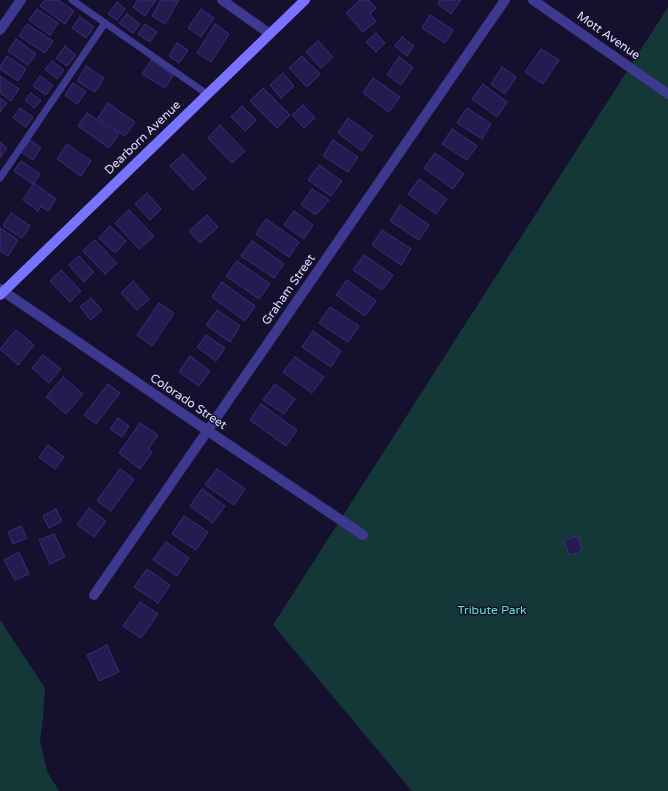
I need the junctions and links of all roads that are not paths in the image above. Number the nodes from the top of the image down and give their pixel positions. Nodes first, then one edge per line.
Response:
1 (21, 0) edge
2 (72, 0) edge
3 (222, 0) edge
4 (305, 0) edge
5 (506, 0) edge
6 (533, 0) edge
7 (105, 23) junction
8 (0, 30) edge
9 (270, 34) junction
10 (207, 94) junction
11 (668, 94) edge
12 (0, 178) edge
13 (1, 292) edge
14 (208, 431) junction
15 (363, 535) dead end
16 (94, 595) dead end

1 - 8 street
2 - 7 lane
3 - 9 street
4 - 9 street, Dearborn Avenue
5 - 14 street, Graham Street
6 - 11 street, Mott Avenue
7 - 10 lane
7 - 12 lane
9 - 10 street, Dearborn Avenue
10 - 13 street, Dearborn Avenue
13 - 14 street, Colorado Street
14 - 15 street, Colorado Street
14 - 16 street, Graham Street

